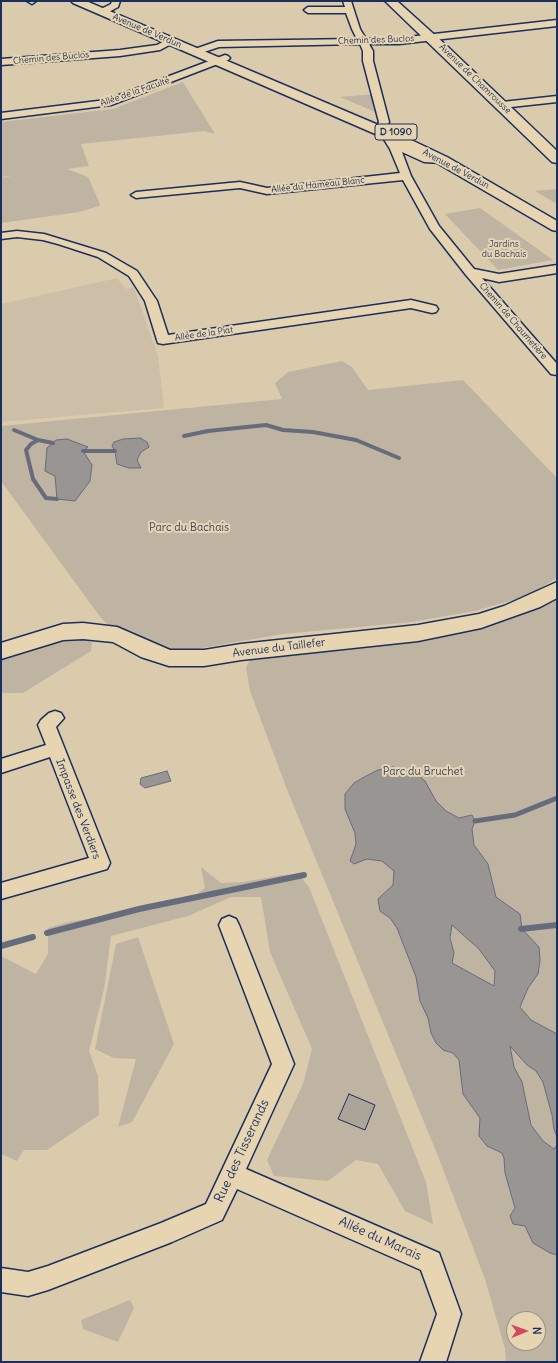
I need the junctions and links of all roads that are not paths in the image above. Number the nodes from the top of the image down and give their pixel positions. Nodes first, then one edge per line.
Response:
1 (77, 1) edge
2 (347, 1) edge
3 (391, 1) edge
4 (104, 4) edge
5 (308, 10) dead end
6 (350, 10) junction
7 (557, 23) edge
8 (430, 37) junction
9 (170, 41) junction
10 (362, 42) junction
11 (199, 50) junction
12 (222, 60) junction
13 (1, 62) edge
14 (557, 99) edge
15 (502, 105) junction
16 (1, 116) edge
17 (386, 134) junction
18 (555, 154) edge
19 (406, 176) junction
20 (136, 195) dead end
21 (557, 215) edge
22 (557, 227) edge
23 (1, 236) edge
24 (557, 269) edge
25 (470, 272) junction
26 (432, 309) dead end
27 (556, 370) dead end
28 (557, 589) edge
29 (1, 651) edge
30 (55, 718) dead end
31 (55, 749) junction
32 (1, 766) edge
33 (1, 891) edge
34 (229, 925) dead end
35 (232, 1175) junction
36 (1, 1280) edge
37 (433, 1362) edge

1 - 4 main road, Avenue de Verdun / D 1090
2 - 6 street, Chemin de Chaumetière
3 - 8 main road, Avenue de Chamrousse
4 - 9 main road, Avenue de Verdun / D 1090
4 - 11 main road, Avenue de Verdun / D 1090
5 - 6 street
6 - 10 street, Chemin de Chaumetière
7 - 8 street, Chemin des Buclos
8 - 10 street, Chemin des Buclos
8 - 15 main road, Avenue de Chamrousse
9 - 11 main road, Avenue de Verdun / D 1090
9 - 13 street, Chemin des Buclos
10 - 11 street, Chemin des Buclos
10 - 17 street, Chemin de Chaumetière
11 - 12 main road, Avenue de Verdun / D 1090
12 - 16 street, Allée de la Faculté
12 - 17 main road, Avenue de Verdun / D 1090
14 - 15 street
15 - 18 main road, Avenue de Chamrousse
17 - 19 street, Chemin de Chaumetière
17 - 21 main road, Avenue de Verdun / D 1090
17 - 22 main road, Avenue de Verdun / D 1090
19 - 20 street, Allée du Hameau Blanc
19 - 25 street, Chemin de Chaumetière
23 - 26 street, Allée de la Piat
24 - 25 street, Chemin de Chaumetière
25 - 27 street, Chemin de Chaumetière
28 - 29 main road, Avenue du Taillefer
30 - 31 street, Impasse des Verdiers
31 - 32 street, Impasse des Verdiers
31 - 33 street, Impasse des Verdiers
34 - 35 street, Rue des Tisserands
35 - 36 street, Rue des Tisserands
35 - 37 street, Allée du Marais

